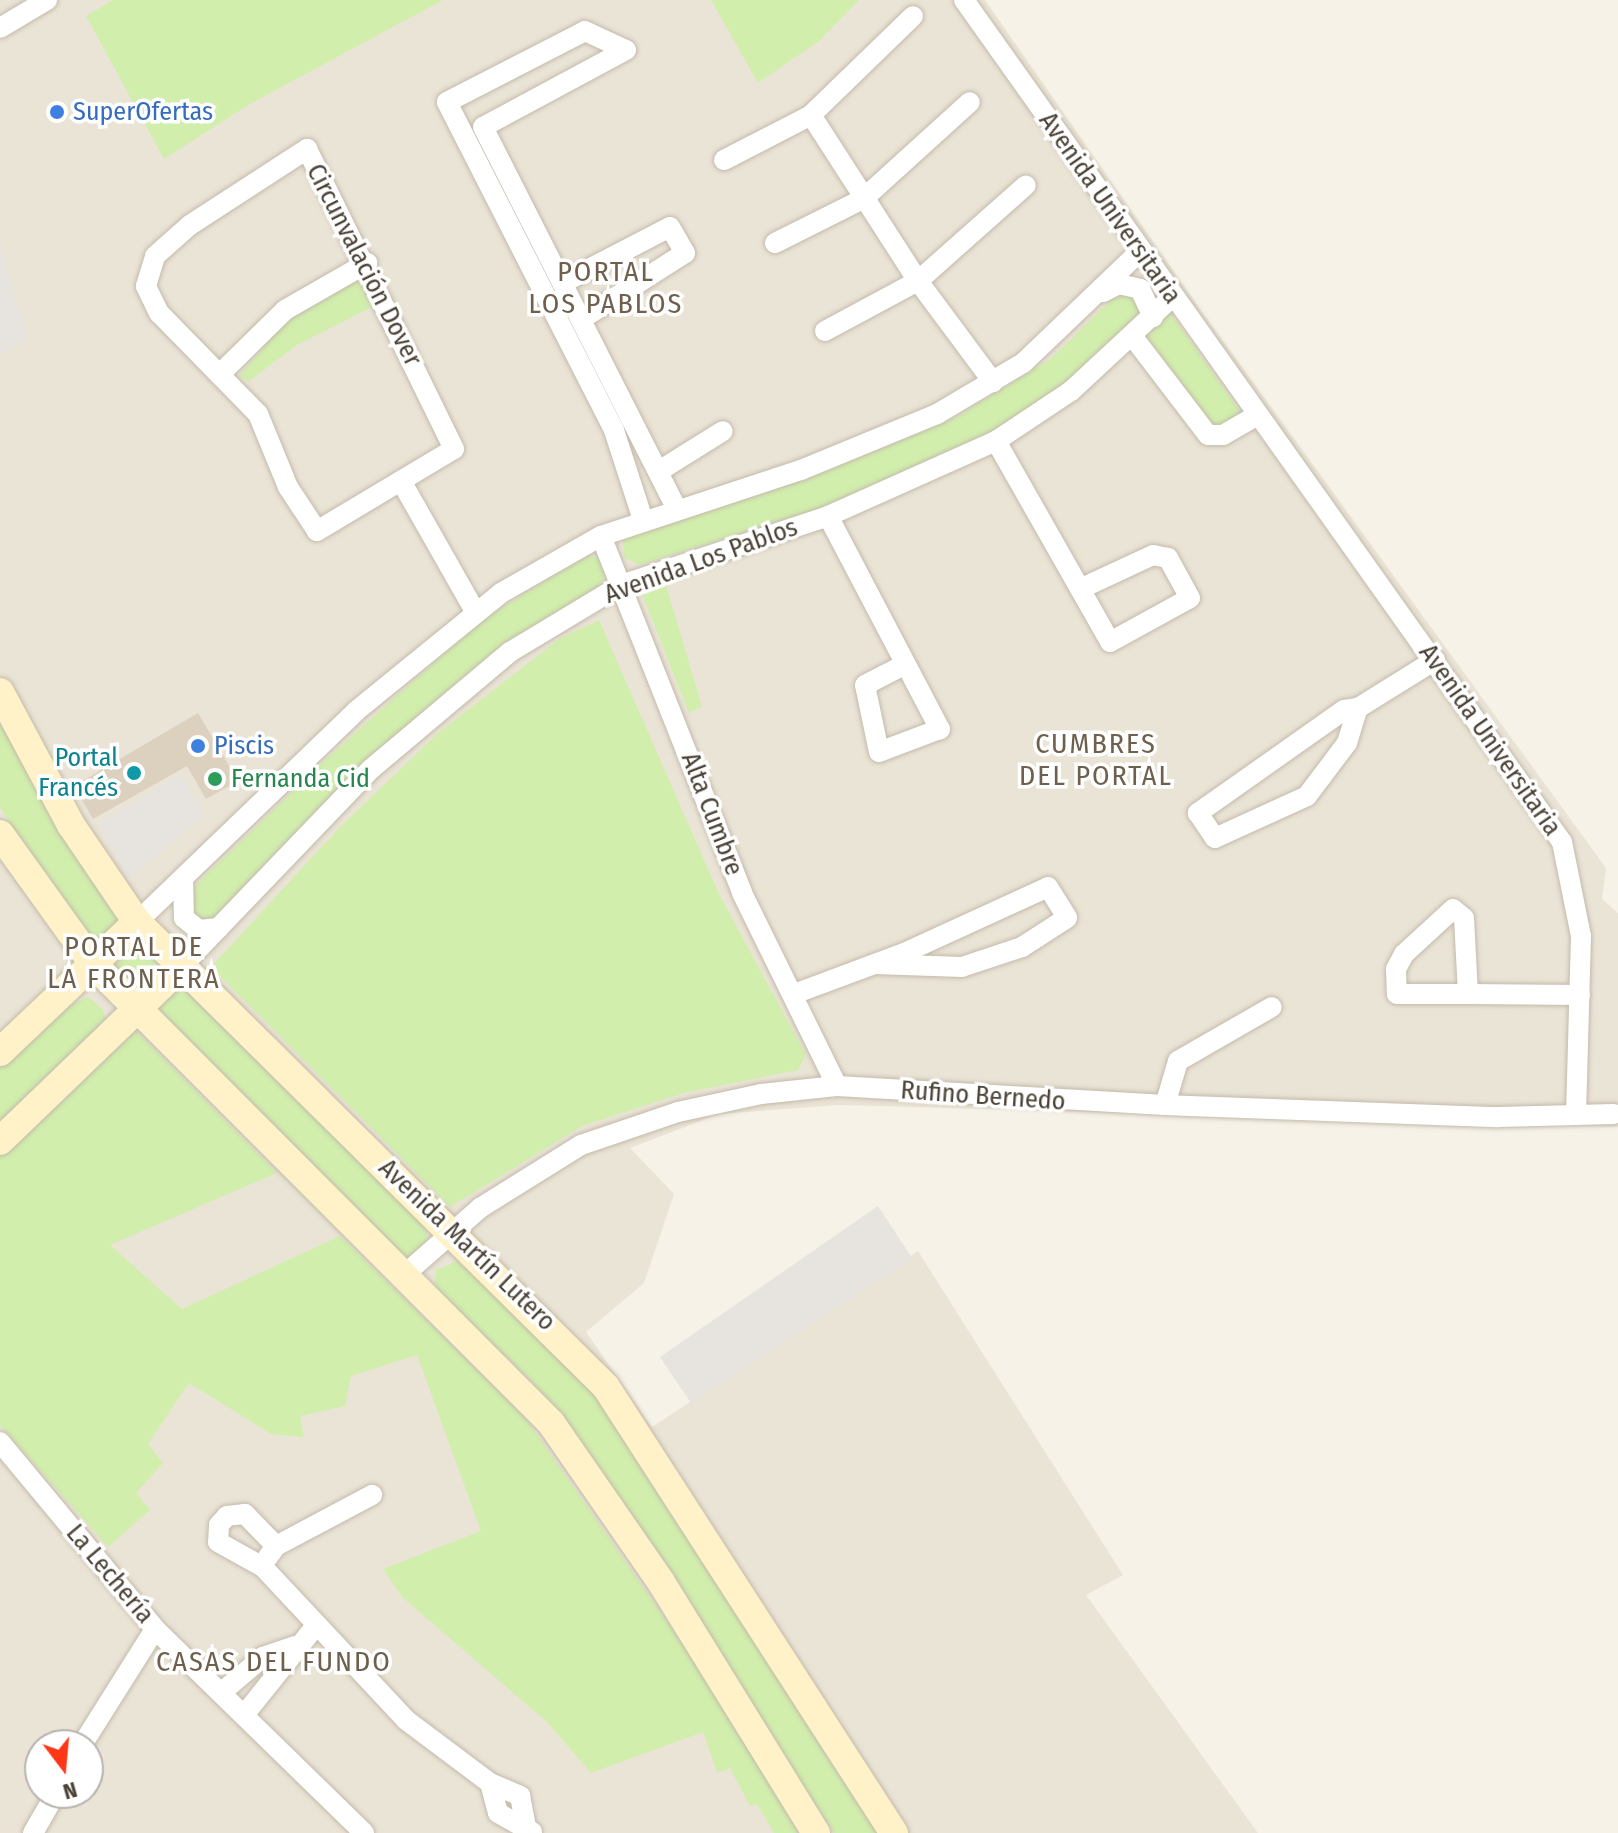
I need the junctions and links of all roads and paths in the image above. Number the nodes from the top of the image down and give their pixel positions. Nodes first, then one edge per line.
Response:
1 (47, 0) edge
2 (964, 0) edge
3 (913, 16) dead end
4 (0, 28) edge
5 (970, 102) dead end
6 (811, 115) junction
7 (483, 127) junction
8 (464, 136) junction
9 (724, 160) dead end
10 (1026, 185) dead end
11 (863, 199) junction
12 (775, 243) dead end
13 (1140, 251) junction
14 (367, 263) junction
15 (918, 281) junction
16 (564, 282) junction
17 (1101, 293) junction
18 (1172, 297) junction
19 (1153, 317) junction
20 (583, 318) junction
21 (825, 331) dead end
22 (1133, 337) junction
23 (221, 373) junction
24 (993, 382) junction
25 (1257, 415) junction
26 (723, 431) dead end
27 (996, 441) junction
28 (659, 471) junction
29 (401, 481) junction
30 (677, 509) junction
31 (828, 516) junction
32 (643, 520) junction
33 (601, 536) junction
34 (621, 585) junction
35 (1082, 588) junction
36 (475, 611) junction
37 (1435, 660) junction
38 (904, 665) dead end
39 (0, 692) edge
40 (1358, 708) junction
41 (0, 834) edge
42 (183, 878) junction
43 (137, 922) junction
44 (219, 928) junction
45 (875, 964) junction
46 (94, 965) junction
47 (181, 967) junction
48 (794, 994) junction
49 (1468, 994) junction
50 (1580, 995) junction
51 (1272, 1007) dead end
52 (137, 1010) junction
53 (0, 1052) edge
54 (837, 1086) junction
55 (1165, 1105) junction
56 (1614, 1114) dead end
57 (1576, 1115) junction
58 (0, 1141) edge
59 (452, 1231) junction
60 (403, 1276) junction
61 (0, 1442) edge
62 (372, 1495) dead end
63 (276, 1546) junction
64 (263, 1567) junction
65 (314, 1628) junction
66 (155, 1629) junction
67 (295, 1646) junction
68 (222, 1692) junction
69 (244, 1715) junction
70 (92, 1729) edge
71 (47, 1809) edge
72 (530, 1829) edge
73 (33, 1833) edge
74 (363, 1833) edge
75 (816, 1833) edge
76 (894, 1833) edge

1 - 4 street
2 - 13 street, Avenida Universitaria
3 - 6 street
5 - 11 street
6 - 9 street
6 - 11 street
7 - 8 street
7 - 8 street
7 - 16 street
8 - 32 street
10 - 15 street
11 - 12 street
11 - 15 street
13 - 17 street, Avenida Los Pablos
13 - 18 street, Avenida Universitaria
14 - 23 street
14 - 23 street, Circunvalación Dover
14 - 29 street, Circunvalación Dover
15 - 21 street
15 - 24 street
16 - 20 street
16 - 20 street
17 - 19 street
17 - 24 street, Avenida Los Pablos
18 - 19 street, Avenida Los Pablos
18 - 25 street, Avenida Universitaria
19 - 22 street, Avenida Los Pablos
20 - 28 street
22 - 25 street
22 - 27 street, Avenida Los Pablos
23 - 29 street, Circunvalación Dover
24 - 30 street, Avenida Los Pablos
25 - 37 street, Avenida Universitaria
26 - 28 street
27 - 31 street, Avenida Los Pablos
27 - 35 street
28 - 30 street
29 - 36 street
30 - 32 street, Avenida Los Pablos
31 - 34 street, Avenida Los Pablos
31 - 38 street
32 - 33 street, Avenida Los Pablos
33 - 34 street, Alta Cumbre
33 - 36 street, Avenida Los Pablos
34 - 44 street, Avenida Los Pablos
34 - 48 street, Alta Cumbre
35 - 35 street
36 - 42 street, Avenida Los Pablos
37 - 40 street
37 - 50 street, Avenida Universitaria
39 - 43 street, Avenida Martín Lutero
40 - 40 street
41 - 46 street
42 - 43 street, Avenida Los Pablos
42 - 44 street
43 - 46 street, Avenida Los Pablos
43 - 47 street, Avenida Martín Lutero
44 - 47 street, Avenida Los Pablos
45 - 45 street
45 - 48 street
46 - 52 street
46 - 53 street, Avenida Los Pablos
47 - 52 street, Avenida Los Pablos
47 - 59 street, Avenida Martín Lutero
48 - 54 street, Alta Cumbre
49 - 49 street
49 - 50 street
50 - 57 street, Avenida Universitaria
51 - 55 street
52 - 58 street, Avenida Los Pablos
52 - 60 street
54 - 55 street, Rufino Bernedo
54 - 59 street, Rufino Bernedo
55 - 57 street, Rufino Bernedo
56 - 57 street, Rufino Bernedo
59 - 60 street, Rufino Bernedo
59 - 76 street, Avenida Martín Lutero
60 - 75 street
61 - 66 street, La Lechería
62 - 63 street
63 - 64 street
63 - 64 street
64 - 65 street
65 - 67 street
65 - 72 street
66 - 68 street, La Lechería
66 - 70 street
67 - 68 street
67 - 69 street
68 - 69 street, La Lechería
69 - 74 street, La Lechería
71 - 73 street

